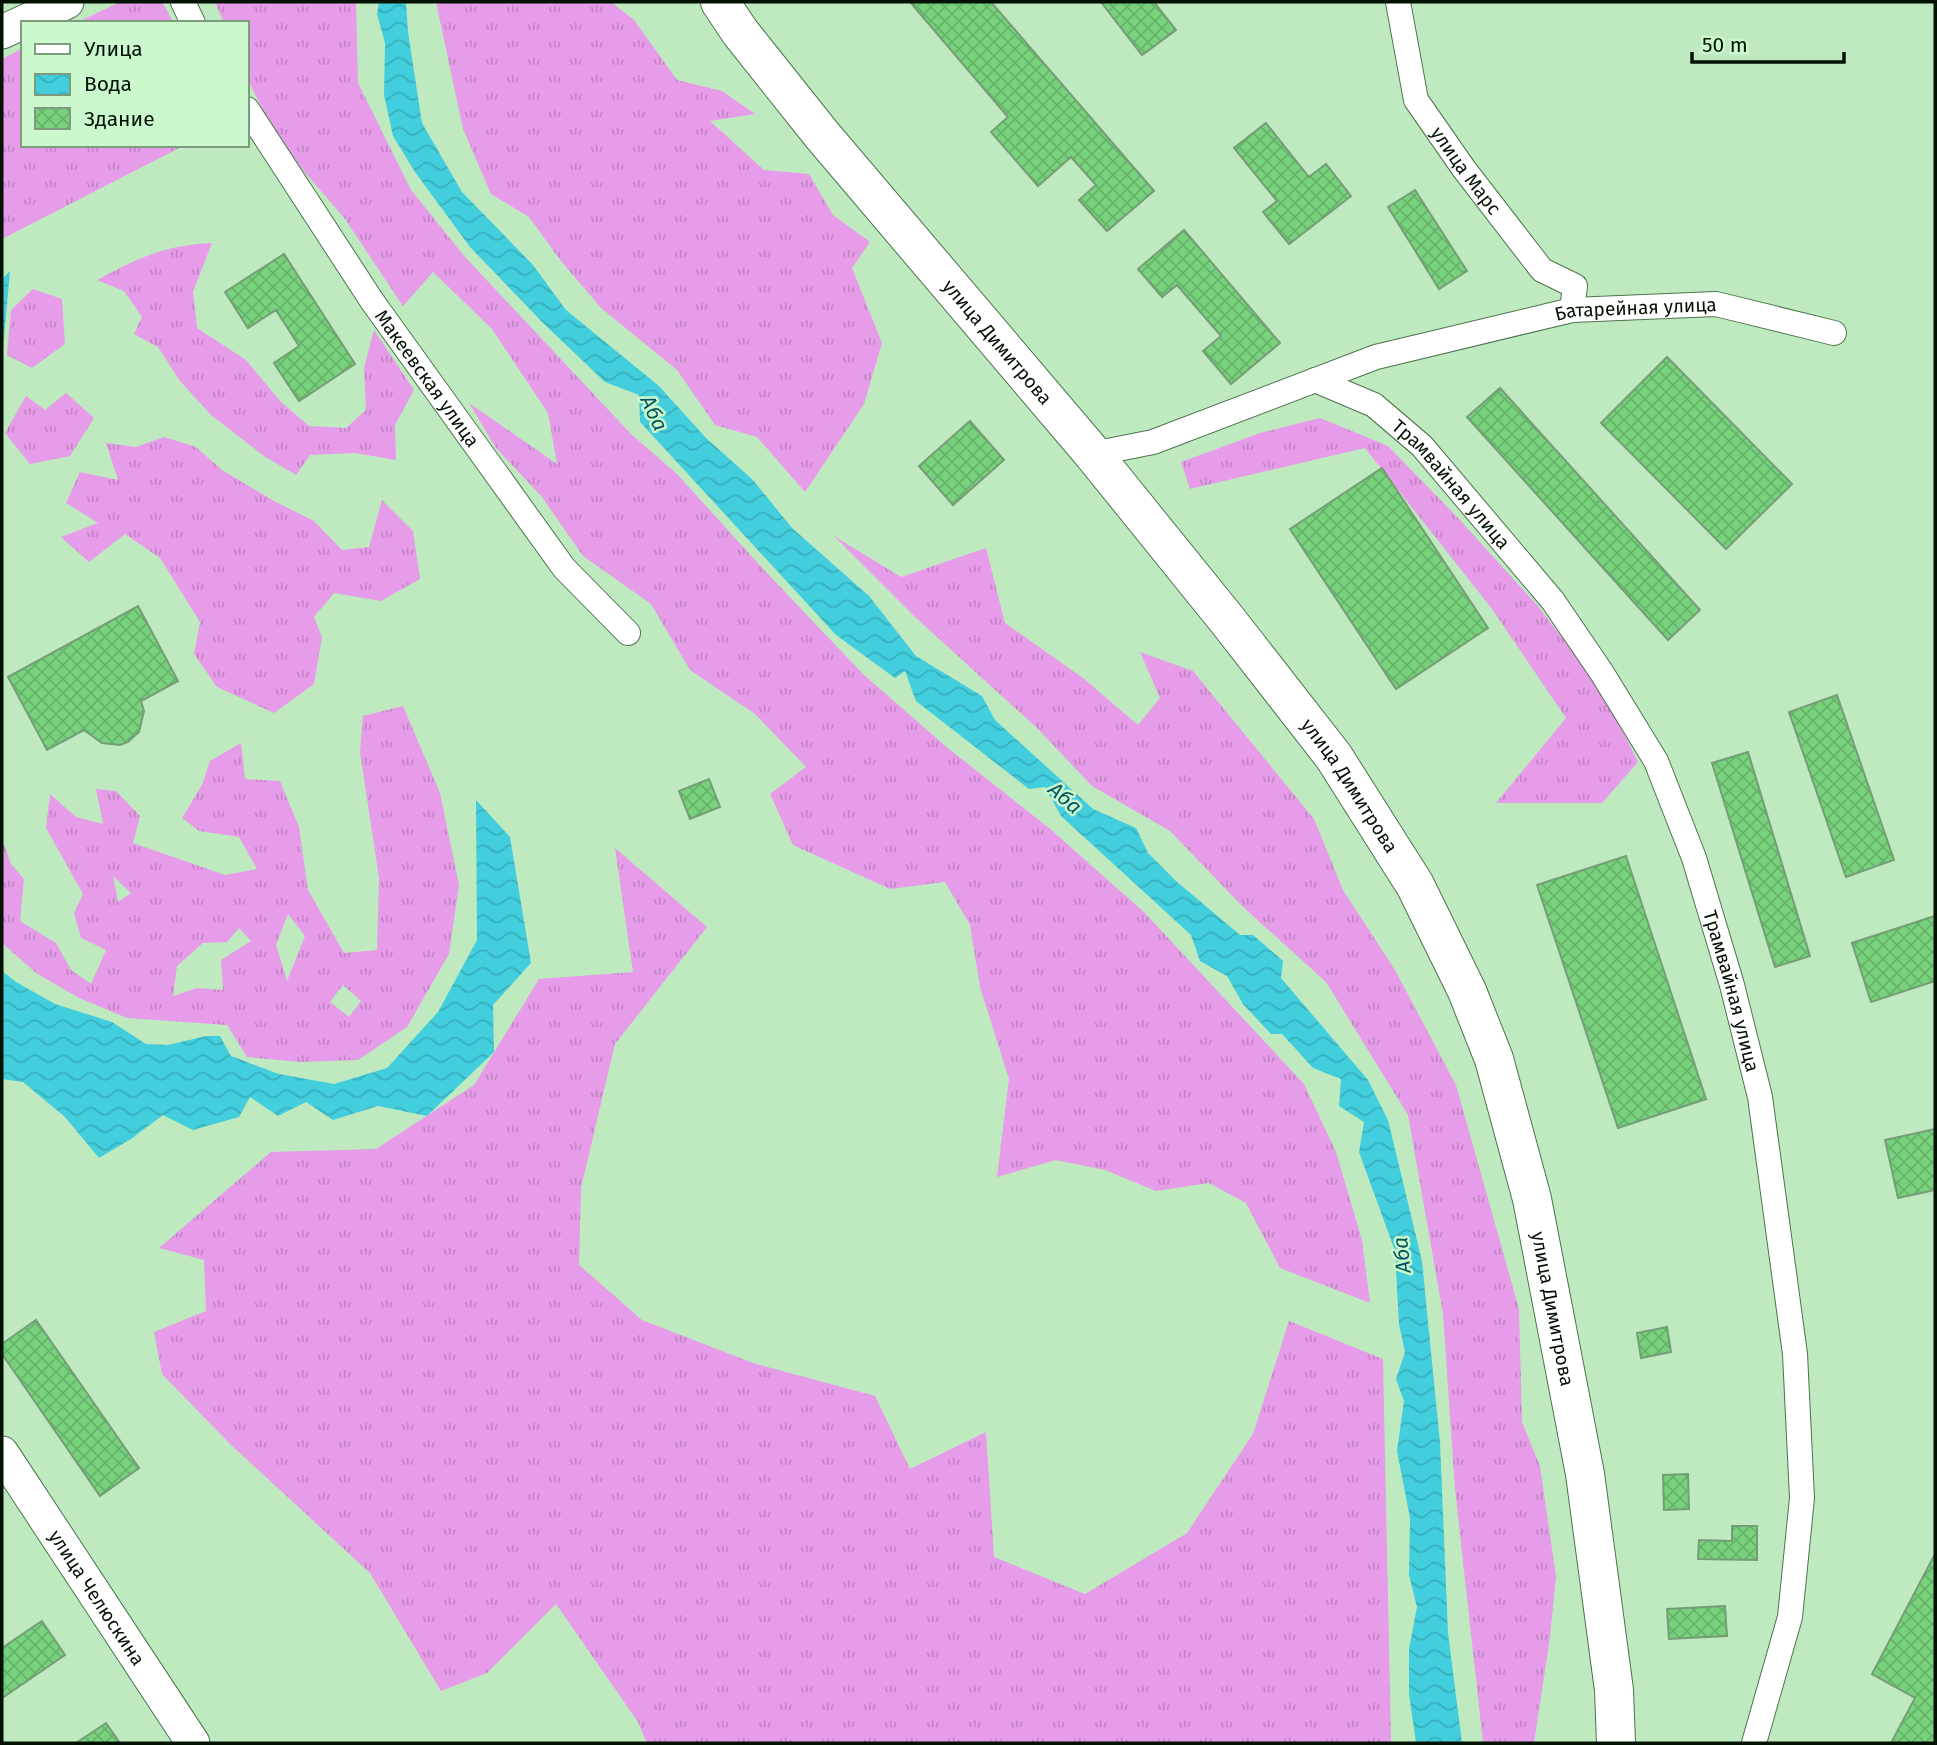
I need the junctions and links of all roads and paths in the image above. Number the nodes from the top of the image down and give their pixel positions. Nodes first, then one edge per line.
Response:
1 (67, 2) edge
2 (183, 2) edge
3 (720, 2) edge
4 (1398, 2) edge
5 (26, 21) edge
6 (192, 21) edge
7 (21, 23) edge
8 (2, 32) edge
9 (248, 111) edge
10 (1572, 310) junction
11 (1834, 333) dead end
12 (1315, 380) junction
13 (1093, 454) junction
14 (628, 633) dead end
15 (2, 1453) edge
16 (193, 1743) edge
17 (1616, 1743) edge
18 (1754, 1743) edge

1 - 5 street
2 - 6 street
3 - 13 main road, улица Димитрова
4 - 10 street, улица Марс
7 - 8 street
9 - 14 street, Макеевская улица
10 - 11 street, Батарейная улица
10 - 12 street, Батарейная улица
12 - 13 street, Батарейная улица
12 - 18 street, Трамвайная улица
13 - 17 main road, улица Димитрова
15 - 16 street, улица Челюскина

